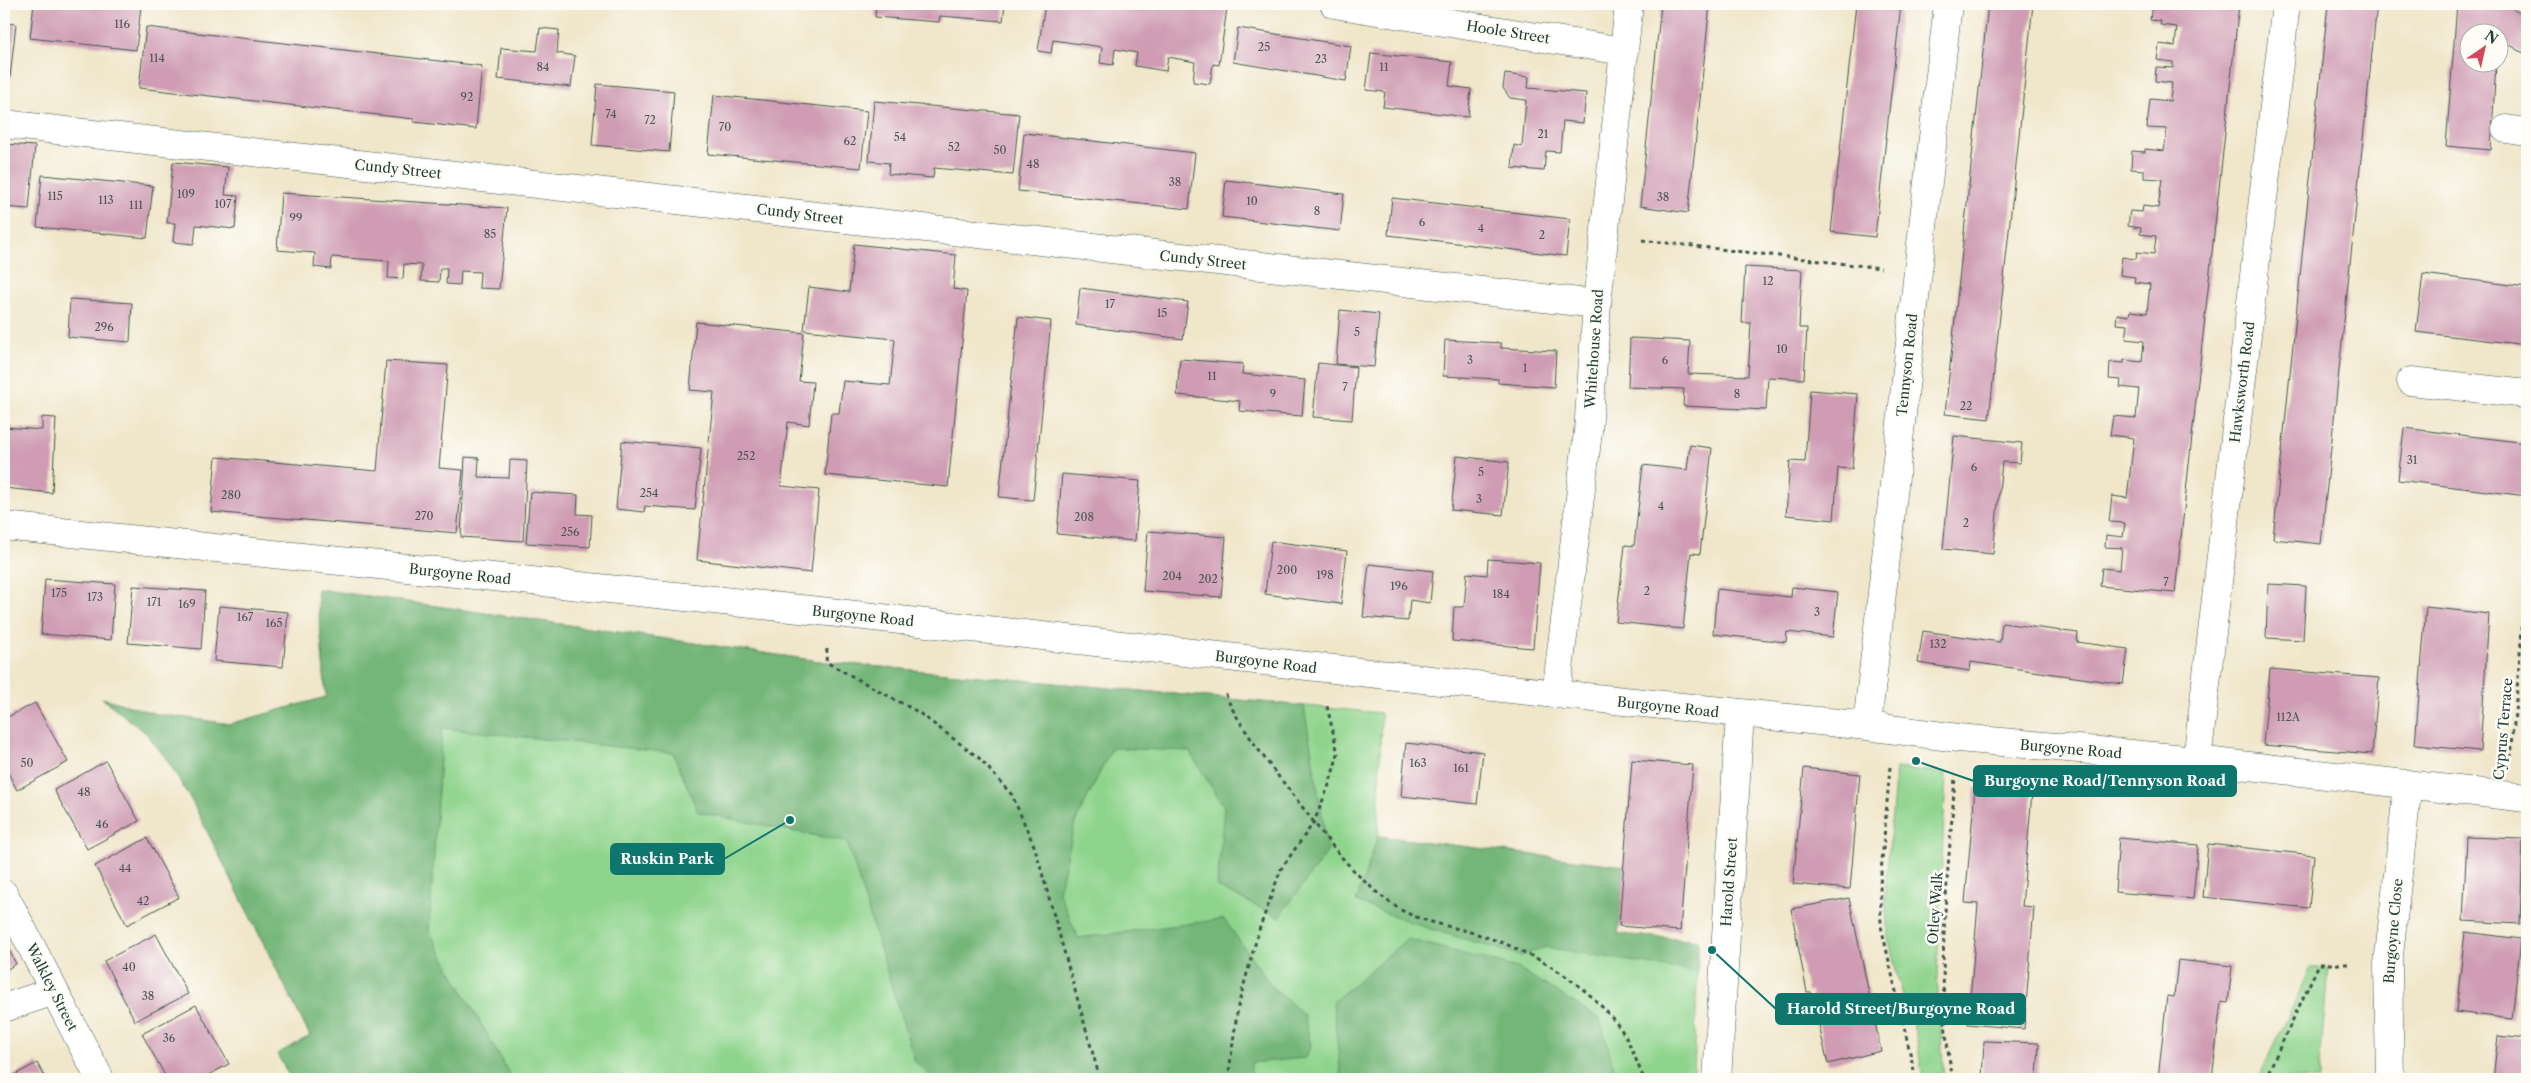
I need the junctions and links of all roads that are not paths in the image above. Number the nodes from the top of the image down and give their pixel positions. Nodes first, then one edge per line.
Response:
1 (1334, 4) edge
2 (1629, 4) edge
3 (1948, 4) edge
4 (2286, 4) edge
5 (1623, 51) junction
6 (4, 124) edge
7 (1597, 304) junction
8 (2411, 381) dead end
9 (2527, 394) edge
10 (4, 526) edge
11 (1556, 694) junction
12 (1740, 714) junction
13 (1867, 726) junction
14 (2197, 760) junction
15 (2408, 784) junction
16 (2518, 797) edge
17 (4, 894) edge
18 (54, 991) junction
19 (4, 1008) edge
20 (100, 1079) edge
21 (1717, 1079) edge
22 (2390, 1079) edge

1 - 5 street, Hoole Street
2 - 5 street, Whitehouse Road
3 - 13 street, Tennyson Road
4 - 14 street, Hawksworth Road
5 - 7 street, Whitehouse Road
6 - 7 street, Cundy Street
7 - 11 street, Whitehouse Road
8 - 9 street
10 - 11 street, Burgoyne Road
11 - 12 street, Burgoyne Road
12 - 13 street, Burgoyne Road
12 - 21 street, Harold Street
13 - 14 street, Burgoyne Road
14 - 15 street, Burgoyne Road
15 - 16 street, Burgoyne Road
15 - 22 street, Burgoyne Close
17 - 18 street, Walkley Street
18 - 19 street
18 - 20 street, Walkley Street

